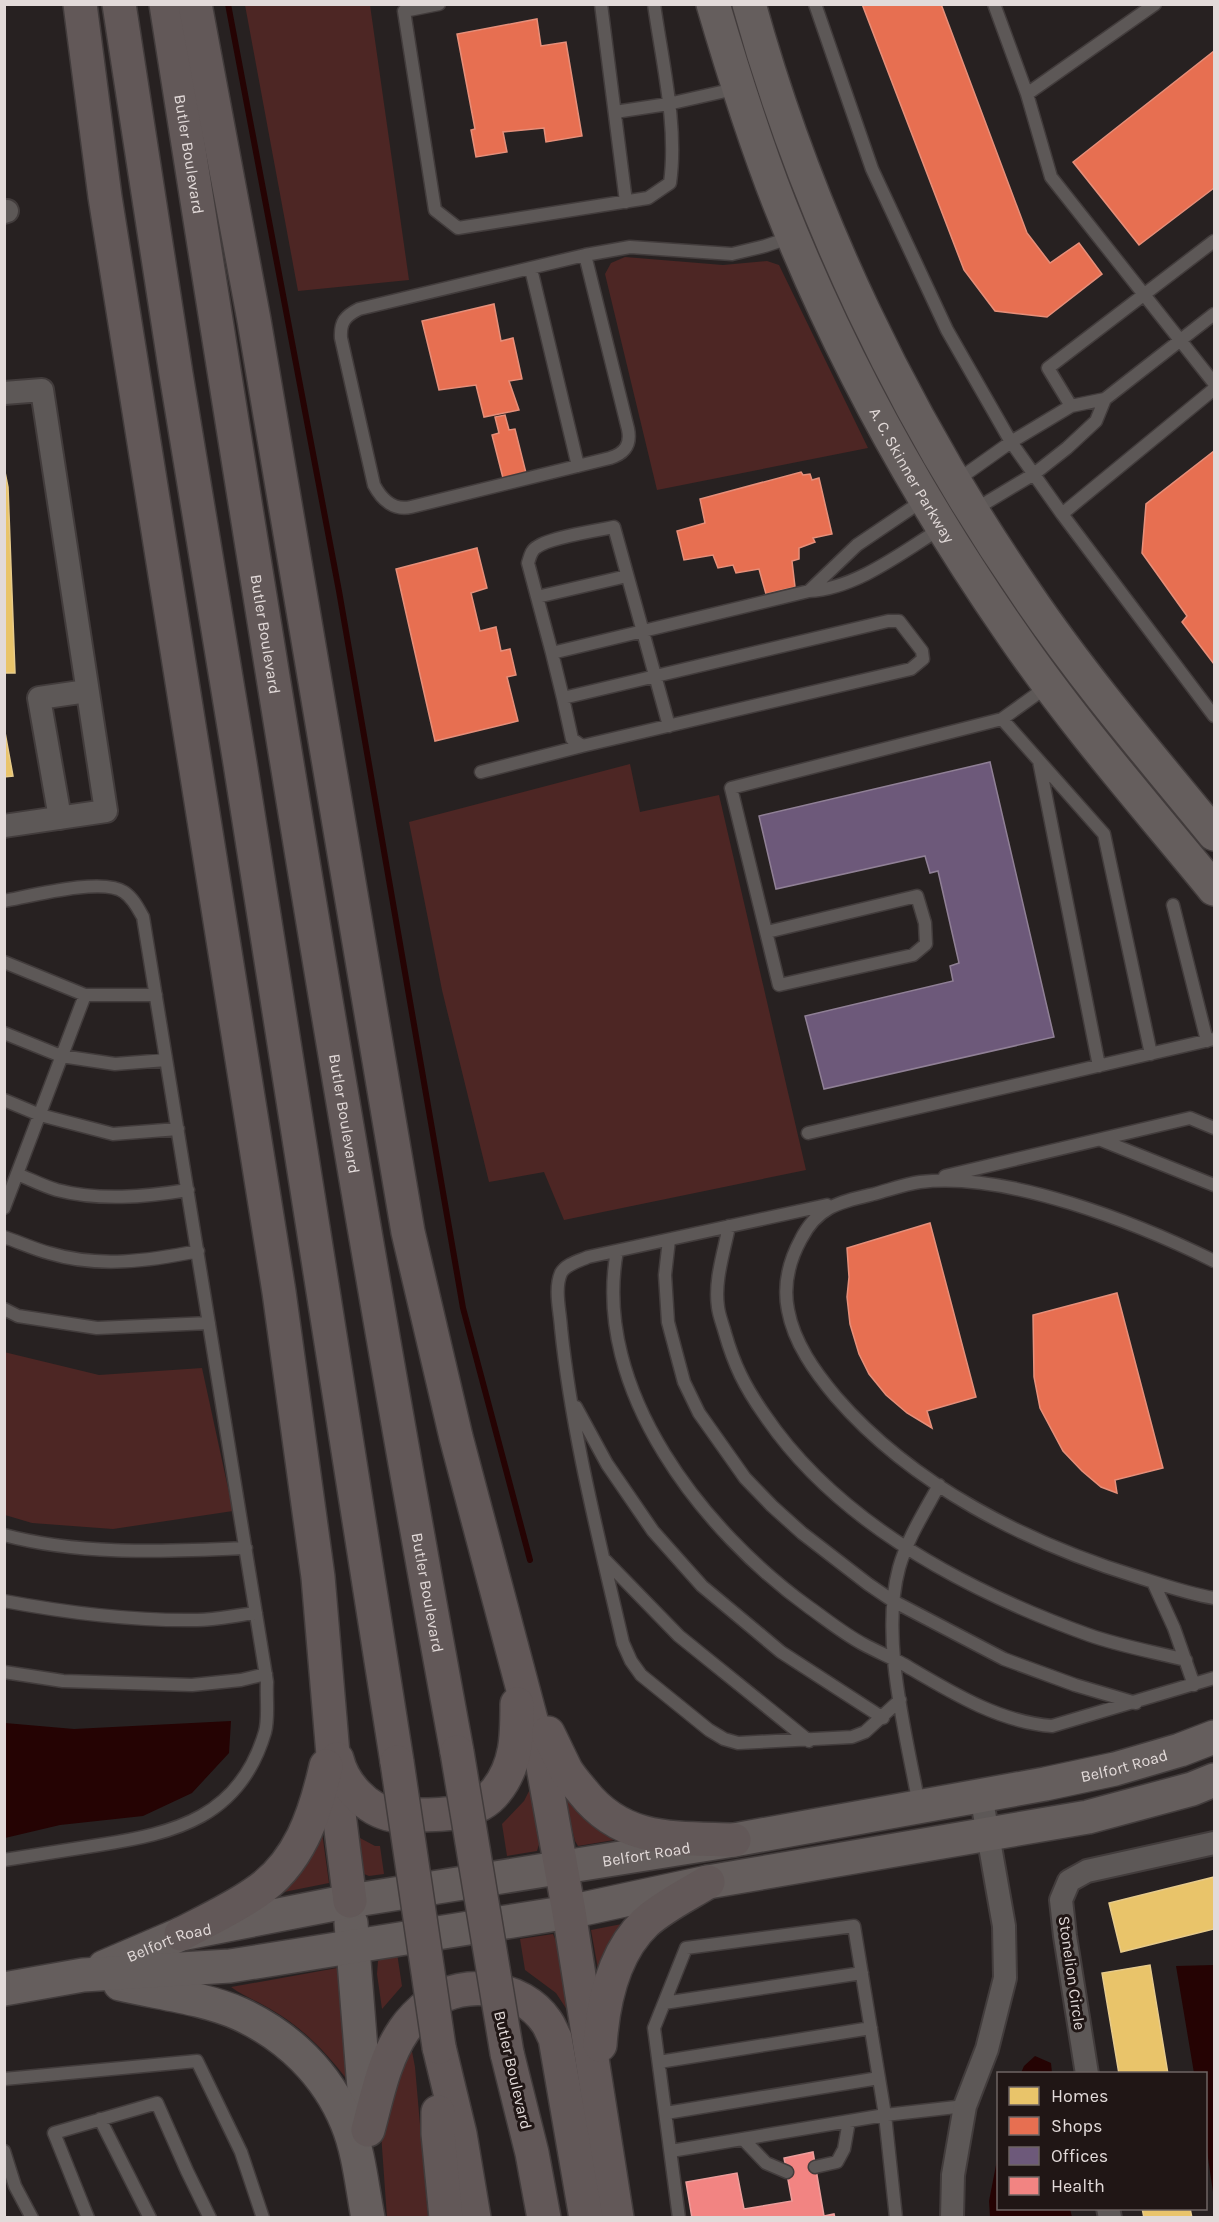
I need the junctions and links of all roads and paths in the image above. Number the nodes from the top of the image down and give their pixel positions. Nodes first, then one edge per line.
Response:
1 (80, 4) edge
2 (119, 4) edge
3 (166, 4) edge
4 (195, 4) edge
5 (439, 4) edge
6 (601, 4) edge
7 (654, 4) edge
8 (712, 4) edge
9 (748, 4) edge
10 (815, 4) edge
11 (994, 4) edge
12 (1155, 4) edge
13 (755, 83) junction
14 (1027, 94) junction
15 (668, 104) junction
16 (615, 112) junction
17 (626, 202) junction
18 (793, 236) junction
19 (1215, 241) edge
20 (585, 255) junction
21 (531, 269) junction
22 (1144, 295) junction
23 (1215, 314) edge
24 (1181, 340) junction
25 (1215, 383) edge
26 (1215, 389) edge
27 (4, 393) edge
28 (1105, 399) junction
29 (1071, 406) junction
30 (1011, 442) junction
31 (579, 466) junction
32 (1034, 474) junction
33 (940, 491) junction
34 (1062, 514) junction
35 (957, 519) junction
36 (627, 576) junction
37 (809, 591) junction
38 (537, 597) junction
39 (642, 632) junction
40 (552, 653) junction
41 (655, 676) junction
42 (1049, 685) junction
43 (87, 691) junction
44 (563, 698) junction
45 (1215, 716) edge
46 (1002, 720) junction
47 (669, 726) junction
48 (582, 746) junction
49 (1038, 760) junction
50 (481, 772) dead end
51 (60, 818) junction
52 (4, 826) edge
53 (1215, 834) edge
54 (1215, 889) edge
55 (4, 901) edge
56 (1173, 905) dead end
57 (766, 932) junction
58 (4, 962) edge
59 (85, 995) junction
60 (156, 995) junction
61 (4, 1033) edge
62 (1211, 1040) edge
63 (1151, 1054) junction
64 (62, 1056) junction
65 (166, 1060) junction
66 (1100, 1066) junction
67 (4, 1100) edge
68 (40, 1114) junction
69 (1215, 1128) edge
70 (178, 1129) junction
71 (808, 1133) dead end
72 (1101, 1139) junction
73 (17, 1174) junction
74 (920, 1182) junction
75 (1215, 1185) edge
76 (188, 1190) junction
77 (842, 1201) junction
78 (4, 1208) edge
79 (729, 1226) junction
80 (4, 1237) edge
81 (669, 1240) junction
82 (198, 1251) junction
83 (616, 1251) junction
84 (1215, 1261) edge
85 (4, 1309) edge
86 (209, 1323) junction
87 (571, 1398) junction
88 (939, 1485) junction
89 (4, 1535) edge
90 (907, 1547) junction
91 (246, 1548) junction
92 (604, 1559) junction
93 (1153, 1582) junction
94 (1215, 1598) edge
95 (4, 1601) edge
96 (893, 1601) junction
97 (256, 1613) junction
98 (895, 1660) junction
99 (1186, 1660) junction
100 (517, 1670) junction
101 (4, 1672) edge
102 (266, 1674) junction
103 (1215, 1678) edge
104 (1194, 1685) junction
105 (900, 1700) junction
106 (1136, 1703) junction
107 (883, 1718) junction
108 (331, 1732) junction
109 (1215, 1737) edge
110 (809, 1741) junction
111 (1215, 1780) edge
112 (981, 1795) junction
113 (920, 1805) junction
114 (989, 1834) junction
115 (734, 1840) junction
116 (1215, 1843) edge
117 (4, 1860) edge
118 (562, 1869) junction
119 (708, 1882) junction
120 (350, 1901) junction
121 (569, 1912) junction
122 (181, 1934) junction
123 (353, 1945) junction
124 (862, 1973) junction
125 (83, 1975) junction
126 (4, 1989) edge
127 (664, 2003) junction
128 (871, 2028) junction
129 (439, 2047) junction
130 (507, 2053) junction
131 (659, 2062) junction
132 (1087, 2072) edge
133 (879, 2078) junction
134 (4, 2079) edge
135 (597, 2092) junction
136 (965, 2106) junction
137 (666, 2113) junction
138 (885, 2115) junction
139 (100, 2119) junction
140 (849, 2121) junction
141 (368, 2130) junction
142 (743, 2139) junction
143 (4, 2151) edge
144 (670, 2151) junction
145 (815, 2167) dead end
146 (787, 2172) dead end
147 (32, 2217) edge
148 (88, 2217) edge
149 (150, 2217) edge
150 (210, 2217) edge
151 (263, 2217) edge
152 (369, 2217) edge
153 (446, 2217) edge
154 (474, 2217) edge
155 (521, 2217) edge
156 (544, 2217) edge
157 (586, 2217) edge
158 (617, 2217) edge
159 (679, 2217) edge
160 (896, 2217) edge
161 (952, 2217) edge

1 - 108 highway
2 - 129 highway, bridge
3 - 130 highway, Butler Boulevard, bridge
4 - 100 highway
5 - 17 lane
6 - 16 lane
7 - 15 lane
8 - 13 main road, A. C. Skinner Parkway
9 - 13 main road, A. C. Skinner Parkway
10 - 30 lane
11 - 14 lane
12 - 14 lane
13 - 15 lane
13 - 18 main road, A. C. Skinner Parkway
13 - 33 main road, A. C. Skinner Parkway
14 - 22 lane
15 - 16 lane
15 - 17 lane
16 - 17 lane
18 - 20 lane
18 - 33 main road, A. C. Skinner Parkway
19 - 22 lane
20 - 21 lane
20 - 31 lane
21 - 31 lane
21 - 31 lane
22 - 24 lane
22 - 29 lane
23 - 24 lane
24 - 25 lane
24 - 28 lane
26 - 34 lane
27 - 43 street
28 - 29 lane
28 - 32 lane
29 - 30 lane
30 - 32 lane
30 - 33 lane
32 - 34 lane
32 - 35 lane
33 - 35 main road, A. C. Skinner Parkway
33 - 37 lane
34 - 45 lane
35 - 37 lane
35 - 42 main road, A. C. Skinner Parkway
35 - 53 main road, A. C. Skinner Parkway
36 - 38 lane
36 - 38 lane
36 - 39 lane
37 - 39 lane
38 - 40 lane
39 - 40 lane
39 - 41 lane
40 - 44 lane
41 - 44 lane
41 - 47 lane
41 - 47 lane
42 - 46 lane
42 - 54 main road, A. C. Skinner Parkway
43 - 51 street
43 - 51 street
44 - 48 lane
46 - 49 lane
46 - 57 lane
47 - 48 lane
48 - 50 lane
49 - 63 lane
49 - 66 lane
51 - 52 street
55 - 60 lane
56 - 62 lane
57 - 57 lane
58 - 59 lane
59 - 60 lane
59 - 64 lane
60 - 65 lane
61 - 64 lane
62 - 63 lane
63 - 66 lane
64 - 65 lane
64 - 68 lane
65 - 70 lane
66 - 71 lane
67 - 68 lane
68 - 70 lane
68 - 73 lane
69 - 72 lane
70 - 76 lane
72 - 74 lane
72 - 75 lane
73 - 76 lane
73 - 78 lane
74 - 77 lane
74 - 84 lane
76 - 82 lane
77 - 79 lane
77 - 88 lane
79 - 81 lane
79 - 90 lane
80 - 82 lane
81 - 83 lane
81 - 96 lane
82 - 86 lane
83 - 87 lane
83 - 98 lane
85 - 86 lane
86 - 91 lane
87 - 92 lane
87 - 107 lane
88 - 90 lane
88 - 93 lane
89 - 91 lane
90 - 96 lane
90 - 99 lane
91 - 97 lane
92 - 110 lane
92 - 110 lane
93 - 94 lane
93 - 99 lane
95 - 97 lane
96 - 98 lane
96 - 106 lane
97 - 102 lane
98 - 105 lane
98 - 106 lane
99 - 104 lane
100 - 108 highway
100 - 115 highway
100 - 118 highway
101 - 102 lane
102 - 117 lane
103 - 104 lane
104 - 106 lane
105 - 107 lane
105 - 113 lane
107 - 110 lane
108 - 120 highway
108 - 122 highway
109 - 112 main road, Belfort Road
111 - 114 main road, Belfort Road
112 - 113 main road, Belfort Road
112 - 114 street
113 - 115 main road, Belfort Road
114 - 119 main road, Belfort Road
114 - 136 street
115 - 118 main road, Belfort Road
116 - 132 street, Stonelion Circle
118 - 120 main road, Belfort Road
118 - 121 highway
119 - 121 main road, Belfort Road
119 - 135 highway
120 - 122 main road, Belfort Road
120 - 123 main road
121 - 123 main road, Belfort Road
121 - 135 highway
122 - 125 main road, Belfort Road
123 - 125 main road, Belfort Road
123 - 141 main road
124 - 127 lane
124 - 127 lane
124 - 128 lane
125 - 126 main road, Belfort Road
125 - 152 main road
127 - 131 lane
128 - 131 lane
128 - 133 lane
129 - 153 highway
129 - 154 highway
130 - 155 highway
130 - 156 highway, Butler Boulevard
131 - 137 lane
133 - 137 lane
133 - 138 lane
134 - 151 lane
135 - 158 highway
136 - 138 lane
136 - 161 street
137 - 144 lane
138 - 140 lane
138 - 160 lane
139 - 148 lane
139 - 149 lane
139 - 150 lane
140 - 142 lane
140 - 145 lane
141 - 152 main road
141 - 157 highway
142 - 144 lane
142 - 146 lane
143 - 147 lane
144 - 159 lane

